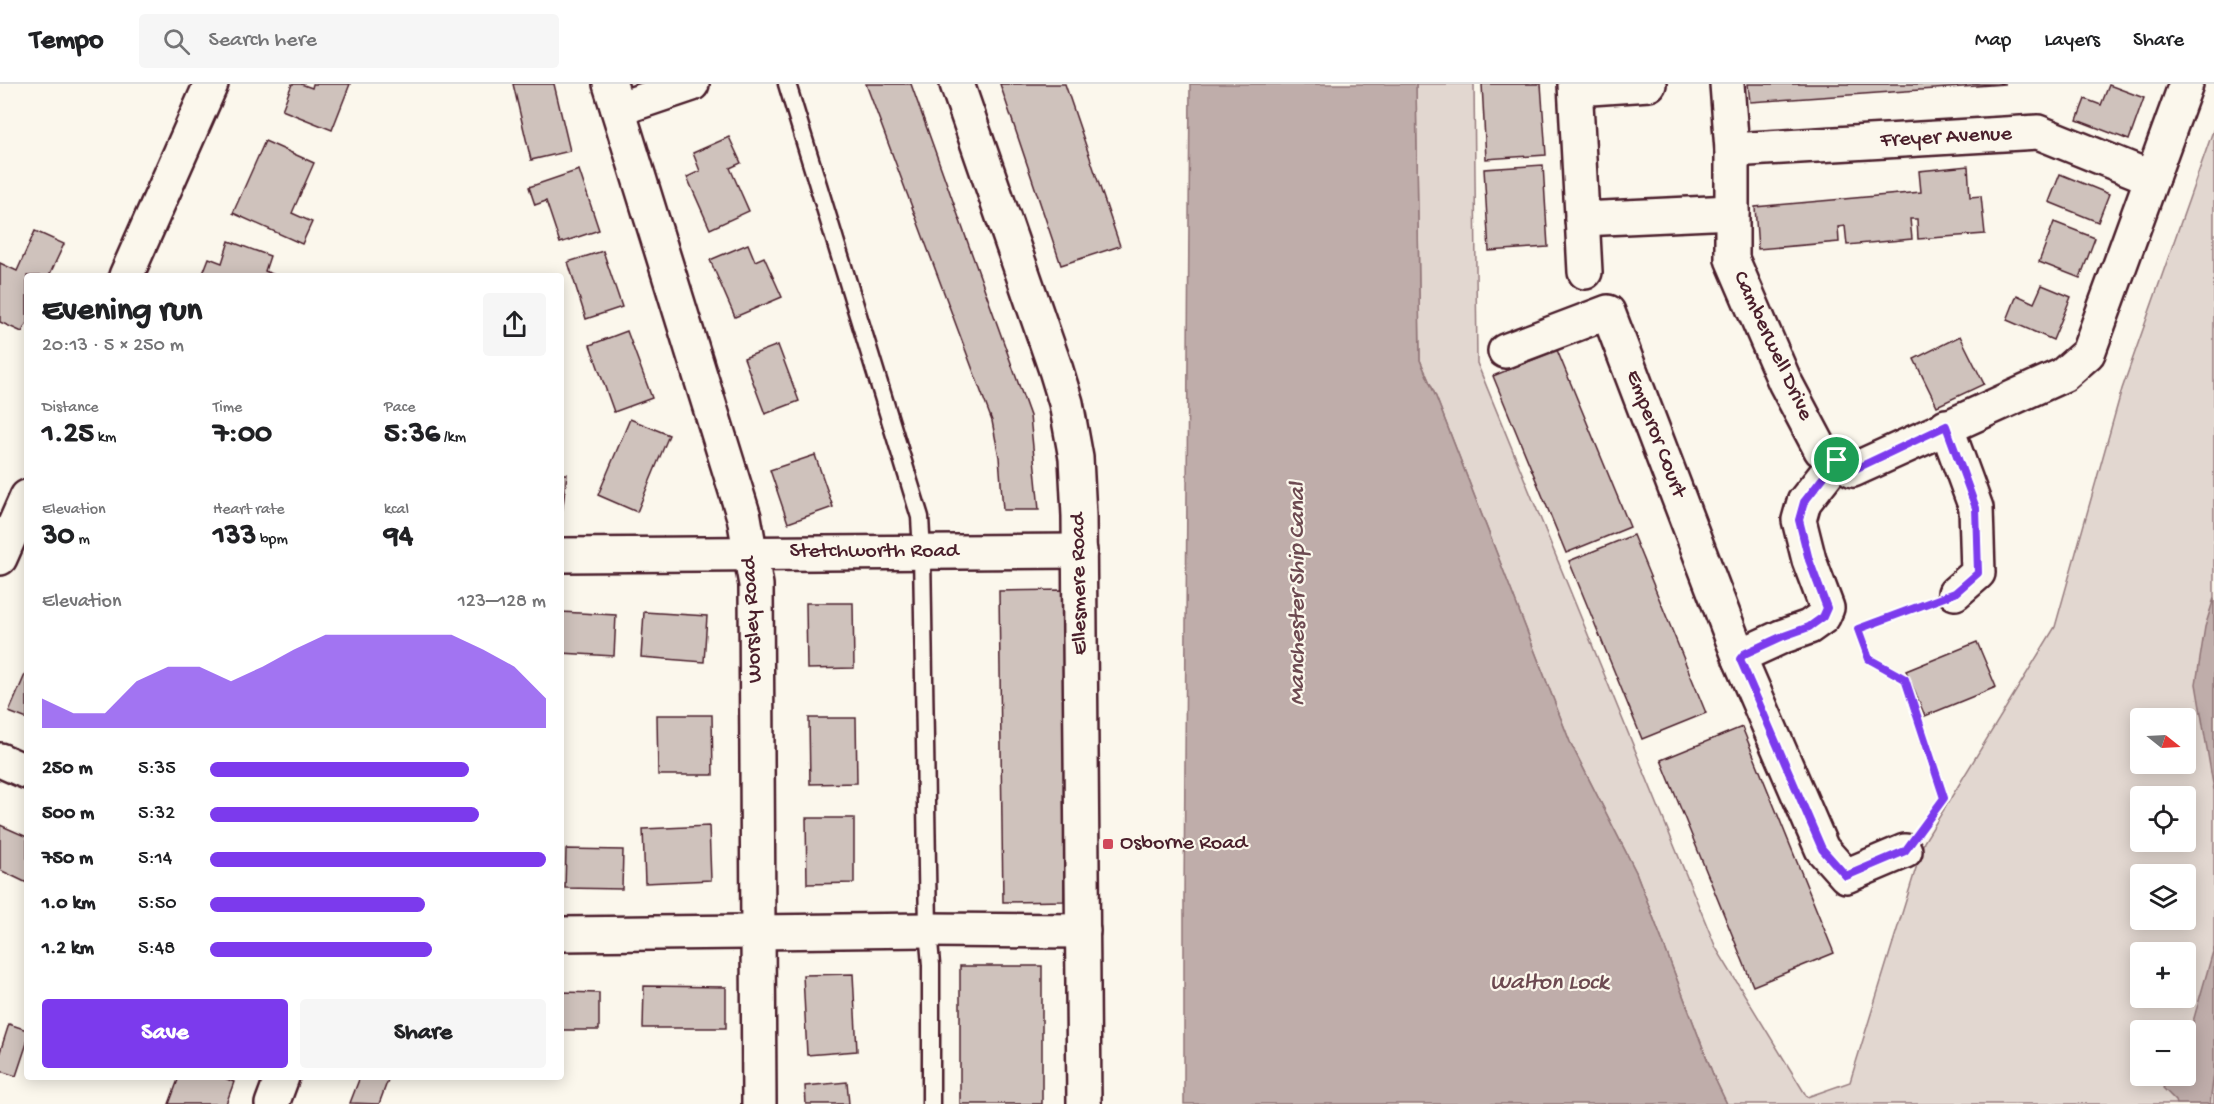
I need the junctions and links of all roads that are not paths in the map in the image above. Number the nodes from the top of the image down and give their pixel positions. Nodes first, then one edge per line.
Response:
1 (211, 84) edge
2 (692, 84) edge
3 (787, 84) edge
4 (957, 84) edge
5 (1648, 84) edge
6 (1727, 84) edge
7 (2186, 84) edge
8 (1576, 87) edge
9 (614, 97) edge
10 (1732, 150) junction
11 (2152, 178) junction
12 (1732, 212) junction
13 (1582, 219) junction
14 (1585, 272) dead end
15 (127, 273) edge
16 (1505, 351) dead end
17 (1946, 426) junction
18 (1837, 460) junction
19 (24, 504) edge
20 (1080, 551) junction
21 (922, 552) junction
22 (752, 553) junction
23 (564, 555) edge
24 (0, 558) edge
25 (1955, 593) road end
26 (1740, 659) junction
27 (0, 760) edge
28 (24, 771) edge
29 (1905, 851) road end
30 (928, 930) junction
31 (1083, 931) junction
32 (757, 933) junction
33 (564, 934) edge
34 (281, 1080) edge
35 (272, 1104) edge
36 (759, 1104) edge
37 (931, 1104) edge
38 (1084, 1104) edge

1 - 15 street
2 - 9 street
3 - 21 lane
4 - 20 street, Ellesmere Road
5 - 8 street
6 - 10 street, Camberwell Drive
7 - 11 street
8 - 13 street
9 - 22 street, Worsley Road
10 - 11 street, Freyer Avenue
10 - 12 street, Camberwell Drive
11 - 17 street
12 - 13 street
12 - 18 street, Camberwell Drive
13 - 14 street
16 - 26 street, Emperor Court
17 - 18 street
17 - 25 street
18 - 26 street
19 - 24 street
20 - 21 street, Stetchworth Road
20 - 31 street, Ellesmere Road
21 - 22 street, Stetchworth Road
21 - 30 lane
22 - 23 street, Stetchworth Road
22 - 32 street, Worsley Road
26 - 29 street
27 - 28 street
30 - 31 street
30 - 32 street
30 - 37 lane
31 - 38 street, Ellesmere Road
32 - 33 street
32 - 36 street, Worsley Road
34 - 35 street

